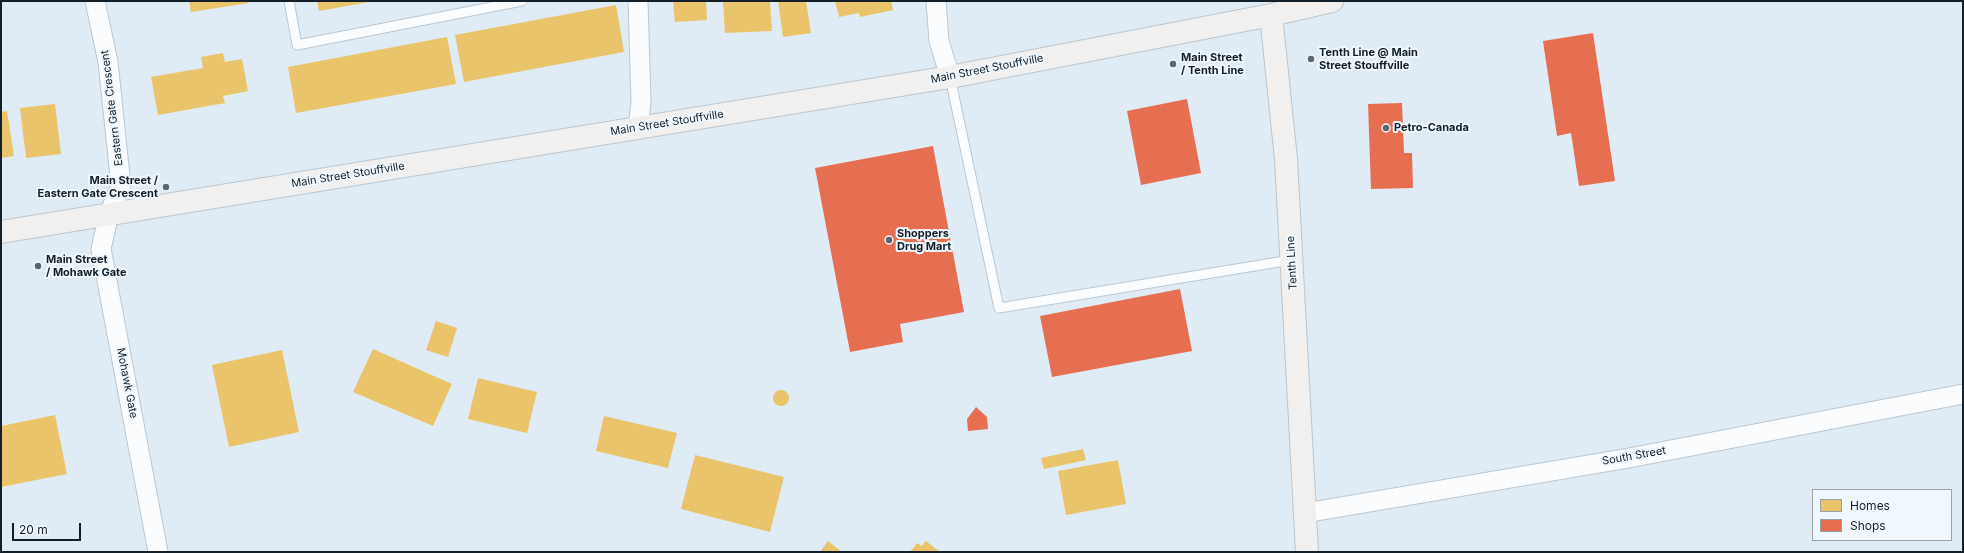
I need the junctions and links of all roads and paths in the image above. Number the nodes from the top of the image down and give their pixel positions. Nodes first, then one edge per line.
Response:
1 (95, 1) edge
2 (289, 1) edge
3 (522, 1) edge
4 (638, 1) edge
5 (936, 1) edge
6 (1332, 1) edge
7 (1271, 15) junction
8 (950, 77) junction
9 (638, 128) junction
10 (109, 214) junction
11 (1, 232) edge
12 (1292, 260) junction
13 (1963, 394) edge
14 (1305, 513) junction
15 (158, 552) edge
16 (1307, 552) edge

1 - 10 street, Eastern Gate Crescent
2 - 3 lane
4 - 9 street
5 - 8 street
6 - 7 main road, Main Street Stouffville
7 - 8 main road, Main Street Stouffville
7 - 12 main road, Tenth Line
8 - 9 main road, Main Street Stouffville
8 - 12 lane
9 - 10 main road, Main Street Stouffville
10 - 11 main road, Main Street Stouffville
10 - 15 street, Mohawk Gate
12 - 14 main road, Tenth Line
13 - 14 street, South Street
14 - 16 main road, Tenth Line

